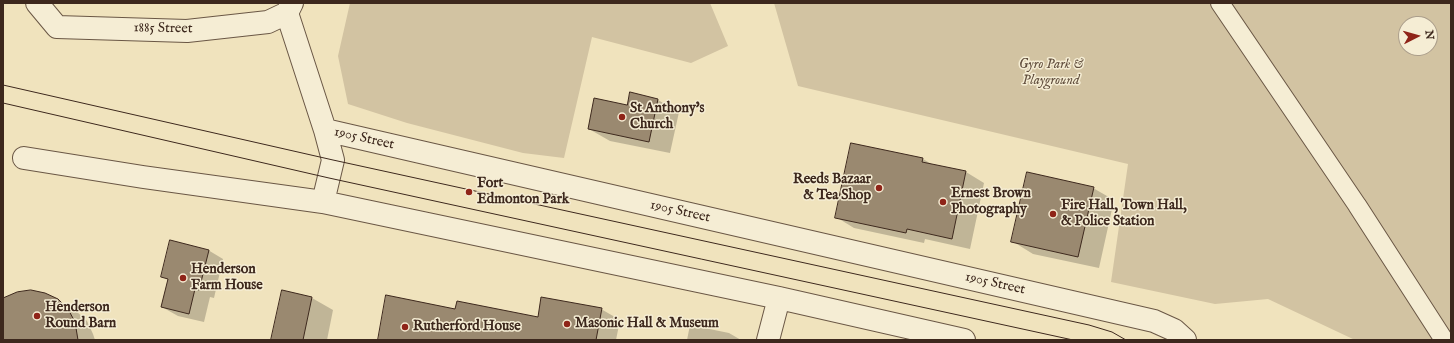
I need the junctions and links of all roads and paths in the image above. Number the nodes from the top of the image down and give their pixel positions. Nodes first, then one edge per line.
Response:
1 (37, 3) edge
2 (1220, 3) edge
3 (290, 8) edge
4 (325, 130) junction
5 (24, 158) dead end
6 (323, 202) junction
7 (779, 298) junction
8 (768, 340) edge
9 (964, 340) edge
10 (1185, 340) edge
11 (1444, 340) edge

1 - 3 street, 1885 Street
2 - 11 lane
3 - 4 street, 1905 Street
4 - 6 street
4 - 10 street, 1905 Street
5 - 6 street
6 - 7 street
7 - 8 street
7 - 9 street

